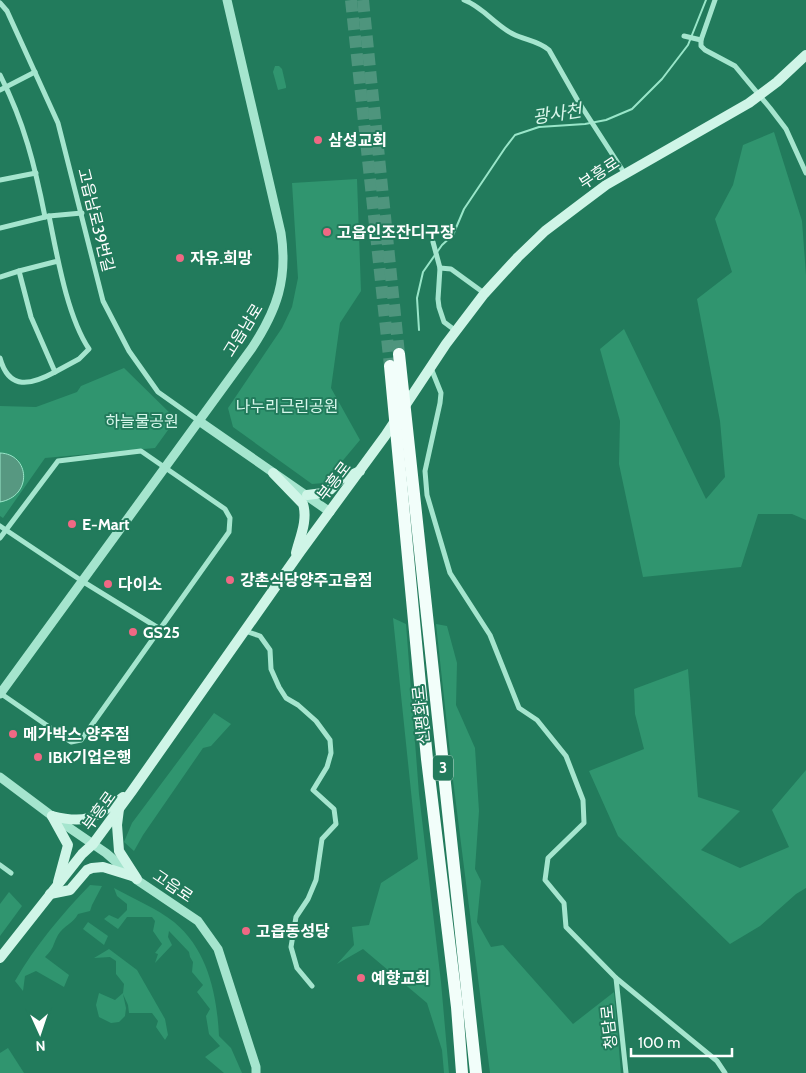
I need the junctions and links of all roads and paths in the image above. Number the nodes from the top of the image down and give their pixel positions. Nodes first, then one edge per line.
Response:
1 (228, 0) edge
2 (715, 0) edge
3 (468, 1) edge
4 (0, 3) edge
5 (685, 36) dead end
6 (701, 40) junction
7 (806, 55) edge
8 (35, 72) junction
9 (0, 75) edge
10 (6, 87) junction
11 (0, 90) edge
12 (760, 96) junction
13 (36, 173) junction
14 (806, 173) edge
15 (625, 174) junction
16 (0, 180) edge
17 (82, 213) junction
18 (47, 216) junction
19 (0, 228) edge
20 (432, 242) dead end
21 (58, 261) junction
22 (440, 268) junction
23 (19, 271) junction
24 (0, 277) edge
25 (484, 294) junction
26 (456, 331) junction
27 (400, 354) tunnel mouth
28 (0, 358) edge
29 (390, 366) tunnel mouth
30 (431, 368) junction
31 (54, 372) junction
32 (199, 421) junction
33 (165, 467) junction
34 (361, 471) junction
35 (273, 473) junction
36 (307, 495) junction
37 (330, 512) junction
38 (0, 526) edge
39 (6, 530) junction
40 (0, 538) edge
41 (295, 560) junction
42 (82, 581) junction
43 (160, 629) junction
44 (245, 631) junction
45 (0, 693) edge
46 (4, 780) edge
47 (132, 791) junction
48 (119, 808) junction
49 (52, 816) junction
50 (93, 844) junction
51 (0, 865) edge
52 (11, 873) dead end
53 (135, 878) junction
54 (57, 885) junction
55 (50, 894) junction
56 (0, 958) edge
57 (616, 978) junction
58 (312, 986) dead end
59 (476, 1071) edge
60 (256, 1073) edge
61 (462, 1073) edge
62 (626, 1073) edge
63 (725, 1073) edge

1 - 32 street, 고읍남로
2 - 6 street
3 - 15 street
4 - 8 street, 고읍남로39번길
5 - 6 street
6 - 12 street
7 - 12 main road, 부흥로
8 - 10 street
8 - 17 street, 고읍남로39번길
9 - 10 street
10 - 11 street
10 - 13 street
12 - 14 street
12 - 15 main road, 부흥로
13 - 16 street
13 - 18 street
15 - 25 main road, 부흥로
17 - 18 street
17 - 32 street, 고읍남로39번길
18 - 19 street
18 - 21 street
20 - 22 street
21 - 23 street
21 - 31 street
22 - 25 street
22 - 26 street
23 - 24 street
23 - 31 street
25 - 26 main road, 부흥로
26 - 30 main road, 부흥로
27 - 59 highway, 신평화로 / 3
28 - 31 street
29 - 61 highway, 신평화로 / 3
30 - 34 main road, 부흥로
30 - 57 street
32 - 33 street, 고읍남로
32 - 35 street
33 - 39 street
33 - 42 street, 고읍남로
33 - 43 street
34 - 36 main road
34 - 37 main road, 부흥로
35 - 36 street
35 - 41 main road
36 - 37 street
37 - 41 main road, 부흥로
38 - 39 street
39 - 40 street
39 - 42 street
41 - 44 main road, 부흥로
42 - 43 street
42 - 45 street, 고읍남로
43 - 45 street
44 - 47 main road, 부흥로
44 - 58 street
46 - 49 street, 고읍로
47 - 48 main road, 부흥로
47 - 49 main road
48 - 50 main road, 부흥로
48 - 53 main road
49 - 50 street, 고읍로
49 - 54 main road
50 - 53 street, 고읍로
50 - 54 main road, 부흥로
51 - 52 street
53 - 55 main road
53 - 60 street, 고읍로
54 - 55 main road, 부흥로
55 - 56 main road, 부흥로
57 - 62 street, 청담로
57 - 63 street

